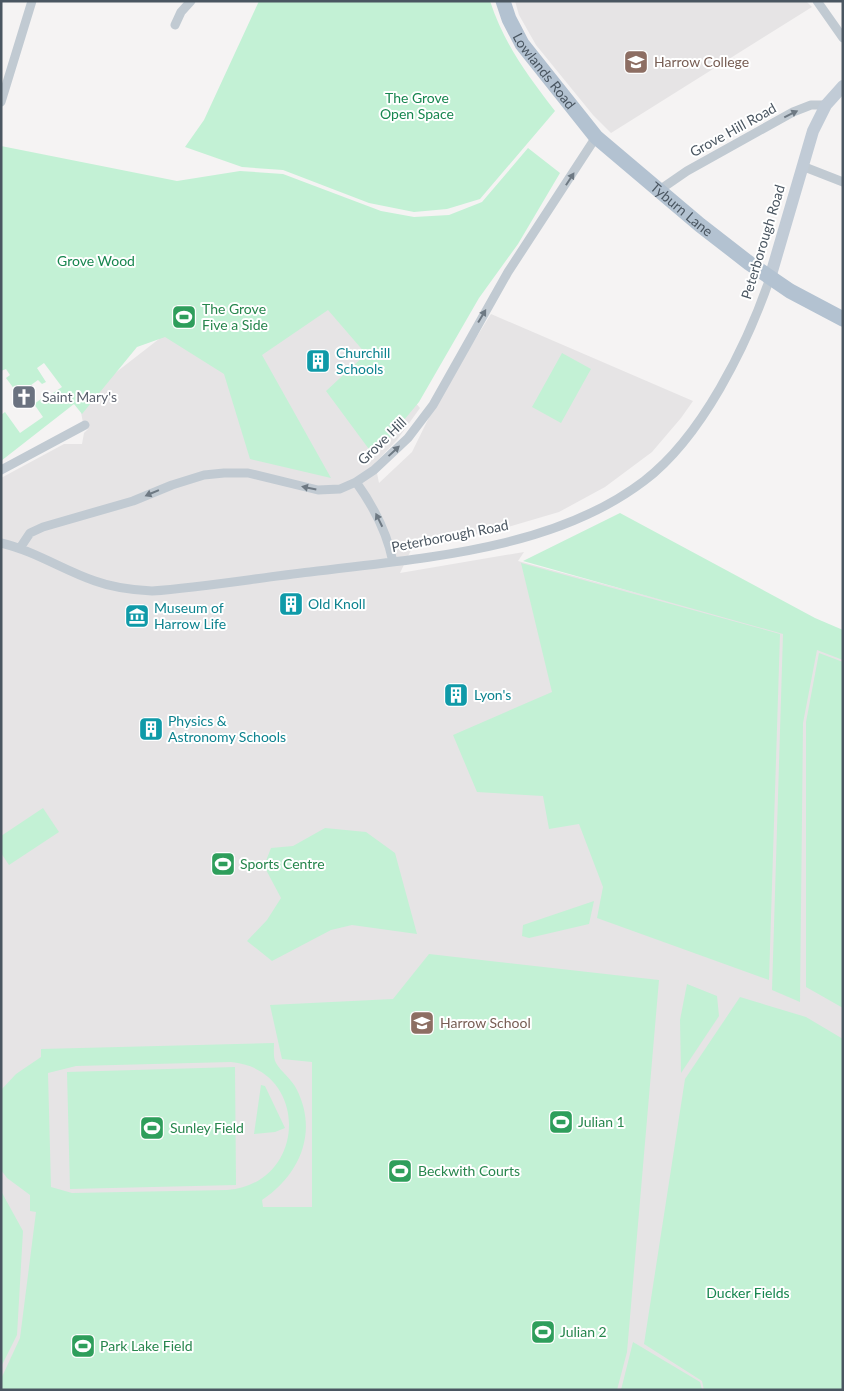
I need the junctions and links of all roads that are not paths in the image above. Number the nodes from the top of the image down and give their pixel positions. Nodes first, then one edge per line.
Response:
1 (32, 1) edge
2 (191, 1) edge
3 (503, 1) edge
4 (817, 1) edge
5 (175, 26) dead end
6 (843, 38) edge
7 (843, 86) edge
8 (1, 102) edge
9 (826, 105) junction
10 (596, 137) junction
11 (802, 166) junction
12 (843, 182) edge
13 (658, 191) junction
14 (770, 278) junction
15 (843, 319) edge
16 (85, 425) dead end
17 (1, 470) edge
18 (356, 482) junction
19 (1, 543) edge
20 (20, 548) junction
21 (393, 562) junction

1 - 8 street
2 - 5 street
3 - 10 main road, Lowlands Road
4 - 6 street
7 - 9 main road, Peterborough Road
9 - 11 main road, Peterborough Road
13 -> 9 street, Grove Hill Road
10 - 13 main road, Tyburn Lane
18 -> 10 street, Grove Hill
11 - 12 street
11 - 14 main road, Peterborough Road
13 - 14 main road, Tyburn Lane
14 - 15 main road, Tyburn Lane
14 - 21 street, Peterborough Road
16 - 17 street
18 -> 20 street, Grove Hill
21 -> 18 street
19 - 20 street, Peterborough Road
20 - 21 street, Peterborough Road

